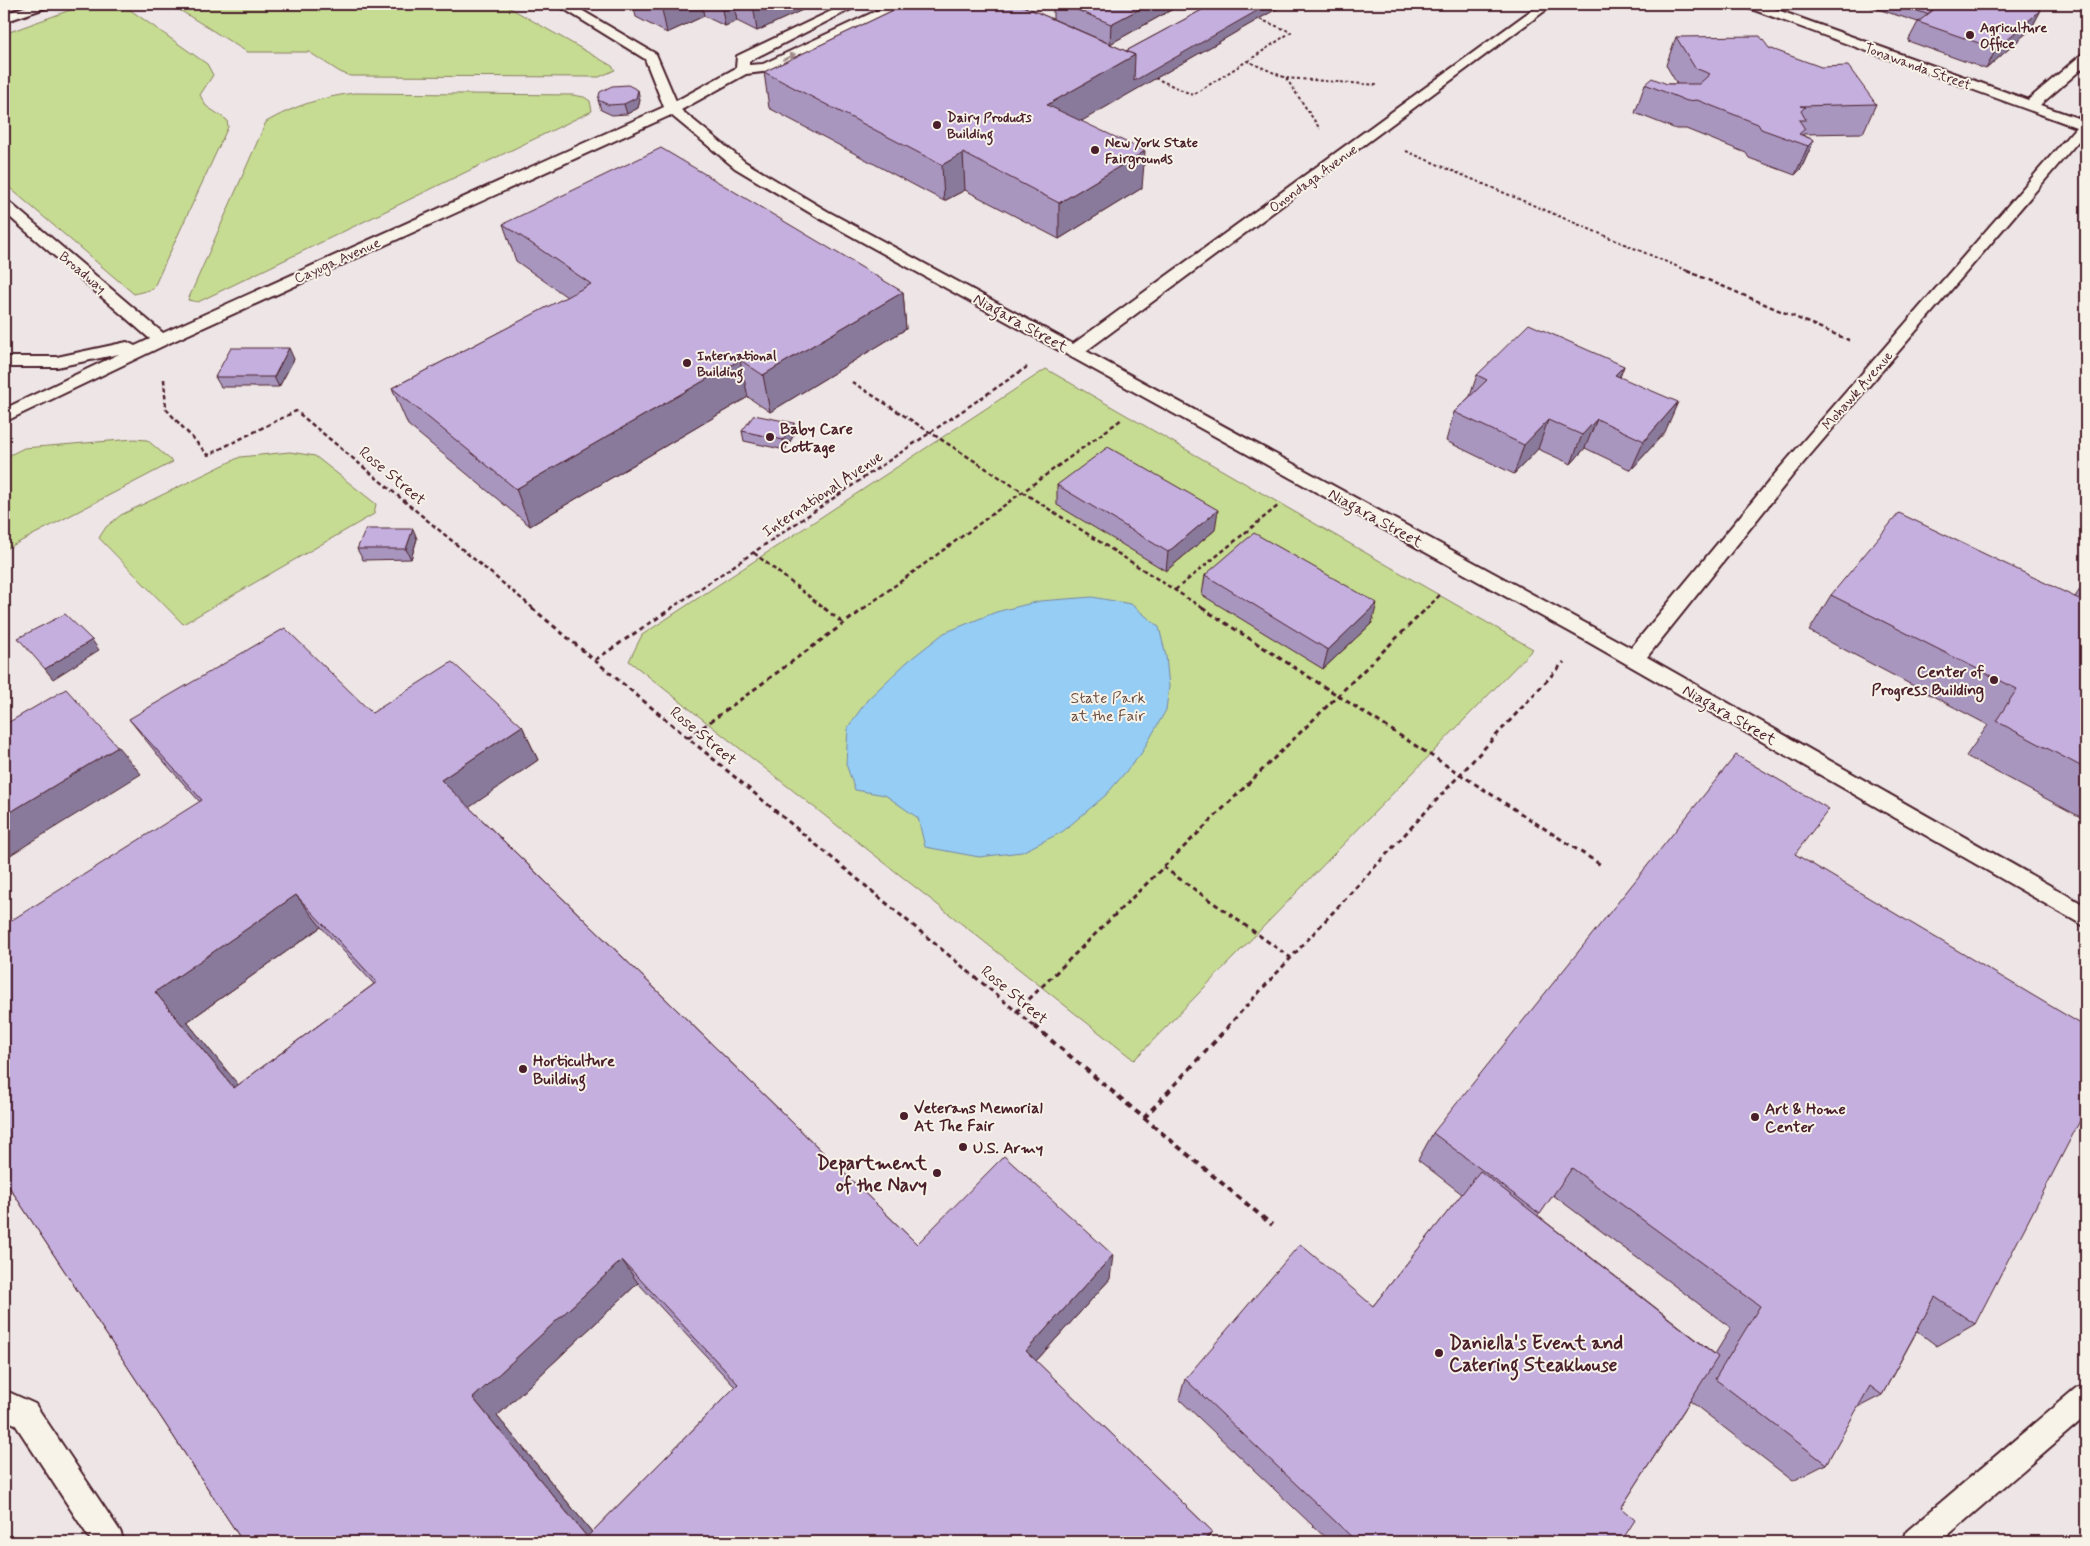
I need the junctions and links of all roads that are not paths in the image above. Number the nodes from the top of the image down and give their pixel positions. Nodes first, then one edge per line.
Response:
1 (44, 4) edge
2 (562, 4) edge
3 (901, 4) edge
4 (1548, 4) edge
5 (1750, 4) edge
6 (850, 7) edge
7 (4, 18) edge
8 (867, 20) junction
9 (2084, 62) edge
10 (743, 70) junction
11 (2030, 106) junction
12 (672, 109) junction
13 (2085, 126) edge
14 (4, 205) edge
15 (161, 340) junction
16 (1069, 348) junction
17 (4, 362) edge
18 (4, 416) edge
19 (1634, 659) junction
20 (2086, 917) edge
21 (2086, 1398) edge
22 (4, 1404) edge
23 (109, 1542) edge
24 (1918, 1542) edge

1 - 7 lane
2 - 12 lane
3 - 8 lane
4 - 16 lane, Onondaga Avenue
5 - 11 lane, Tonawanda Street
6 - 8 lane
6 - 10 lane
10 -> 8 lane
9 - 11 lane
10 - 12 lane, Cayuga Avenue
11 - 13 lane, Tonawanda Street
12 - 15 lane, Cayuga Avenue
12 - 16 lane, Niagara Street
13 - 19 lane, Mohawk Avenue
14 - 15 lane, Broadway
15 - 17 lane
15 - 18 lane, Cayuga Avenue
16 - 19 lane, Niagara Street
19 - 20 lane, Niagara Street
21 - 24 lane
22 - 23 lane

